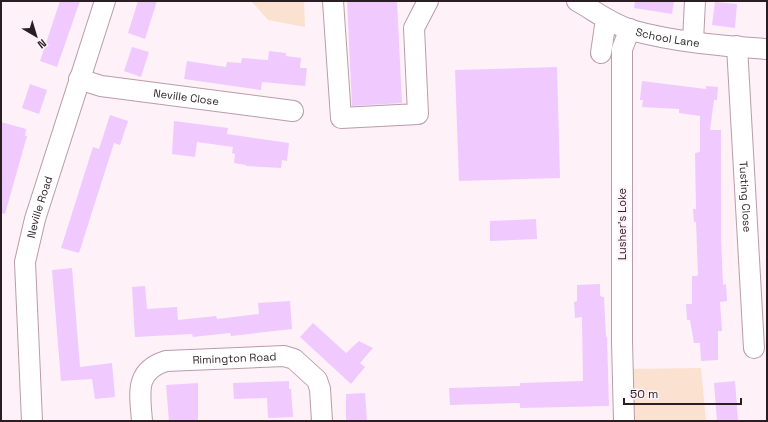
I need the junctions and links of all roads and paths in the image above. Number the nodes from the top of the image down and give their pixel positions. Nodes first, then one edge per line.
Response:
1 (105, 1) edge
2 (333, 1) edge
3 (428, 1) edge
4 (577, 1) edge
5 (695, 1) edge
6 (606, 19) junction
7 (630, 29) junction
8 (693, 41) junction
9 (738, 46) junction
10 (767, 49) edge
11 (601, 53) dead end
12 (79, 79) junction
13 (293, 111) dead end
14 (754, 348) dead end
15 (32, 421) edge
16 (142, 421) edge
17 (322, 421) edge
18 (624, 421) edge

1 - 12 street, Neville Road
2 - 3 street
4 - 6 street, School Lane
5 - 8 street
6 - 7 street, School Lane
6 - 11 street
7 - 8 street, School Lane
7 - 18 street, Lusher's Loke
8 - 9 street, School Lane
9 - 10 street, School Lane
9 - 14 street, Tusting Close
12 - 13 street, Neville Close
12 - 15 street, Neville Road
16 - 17 street, Rimington Road

